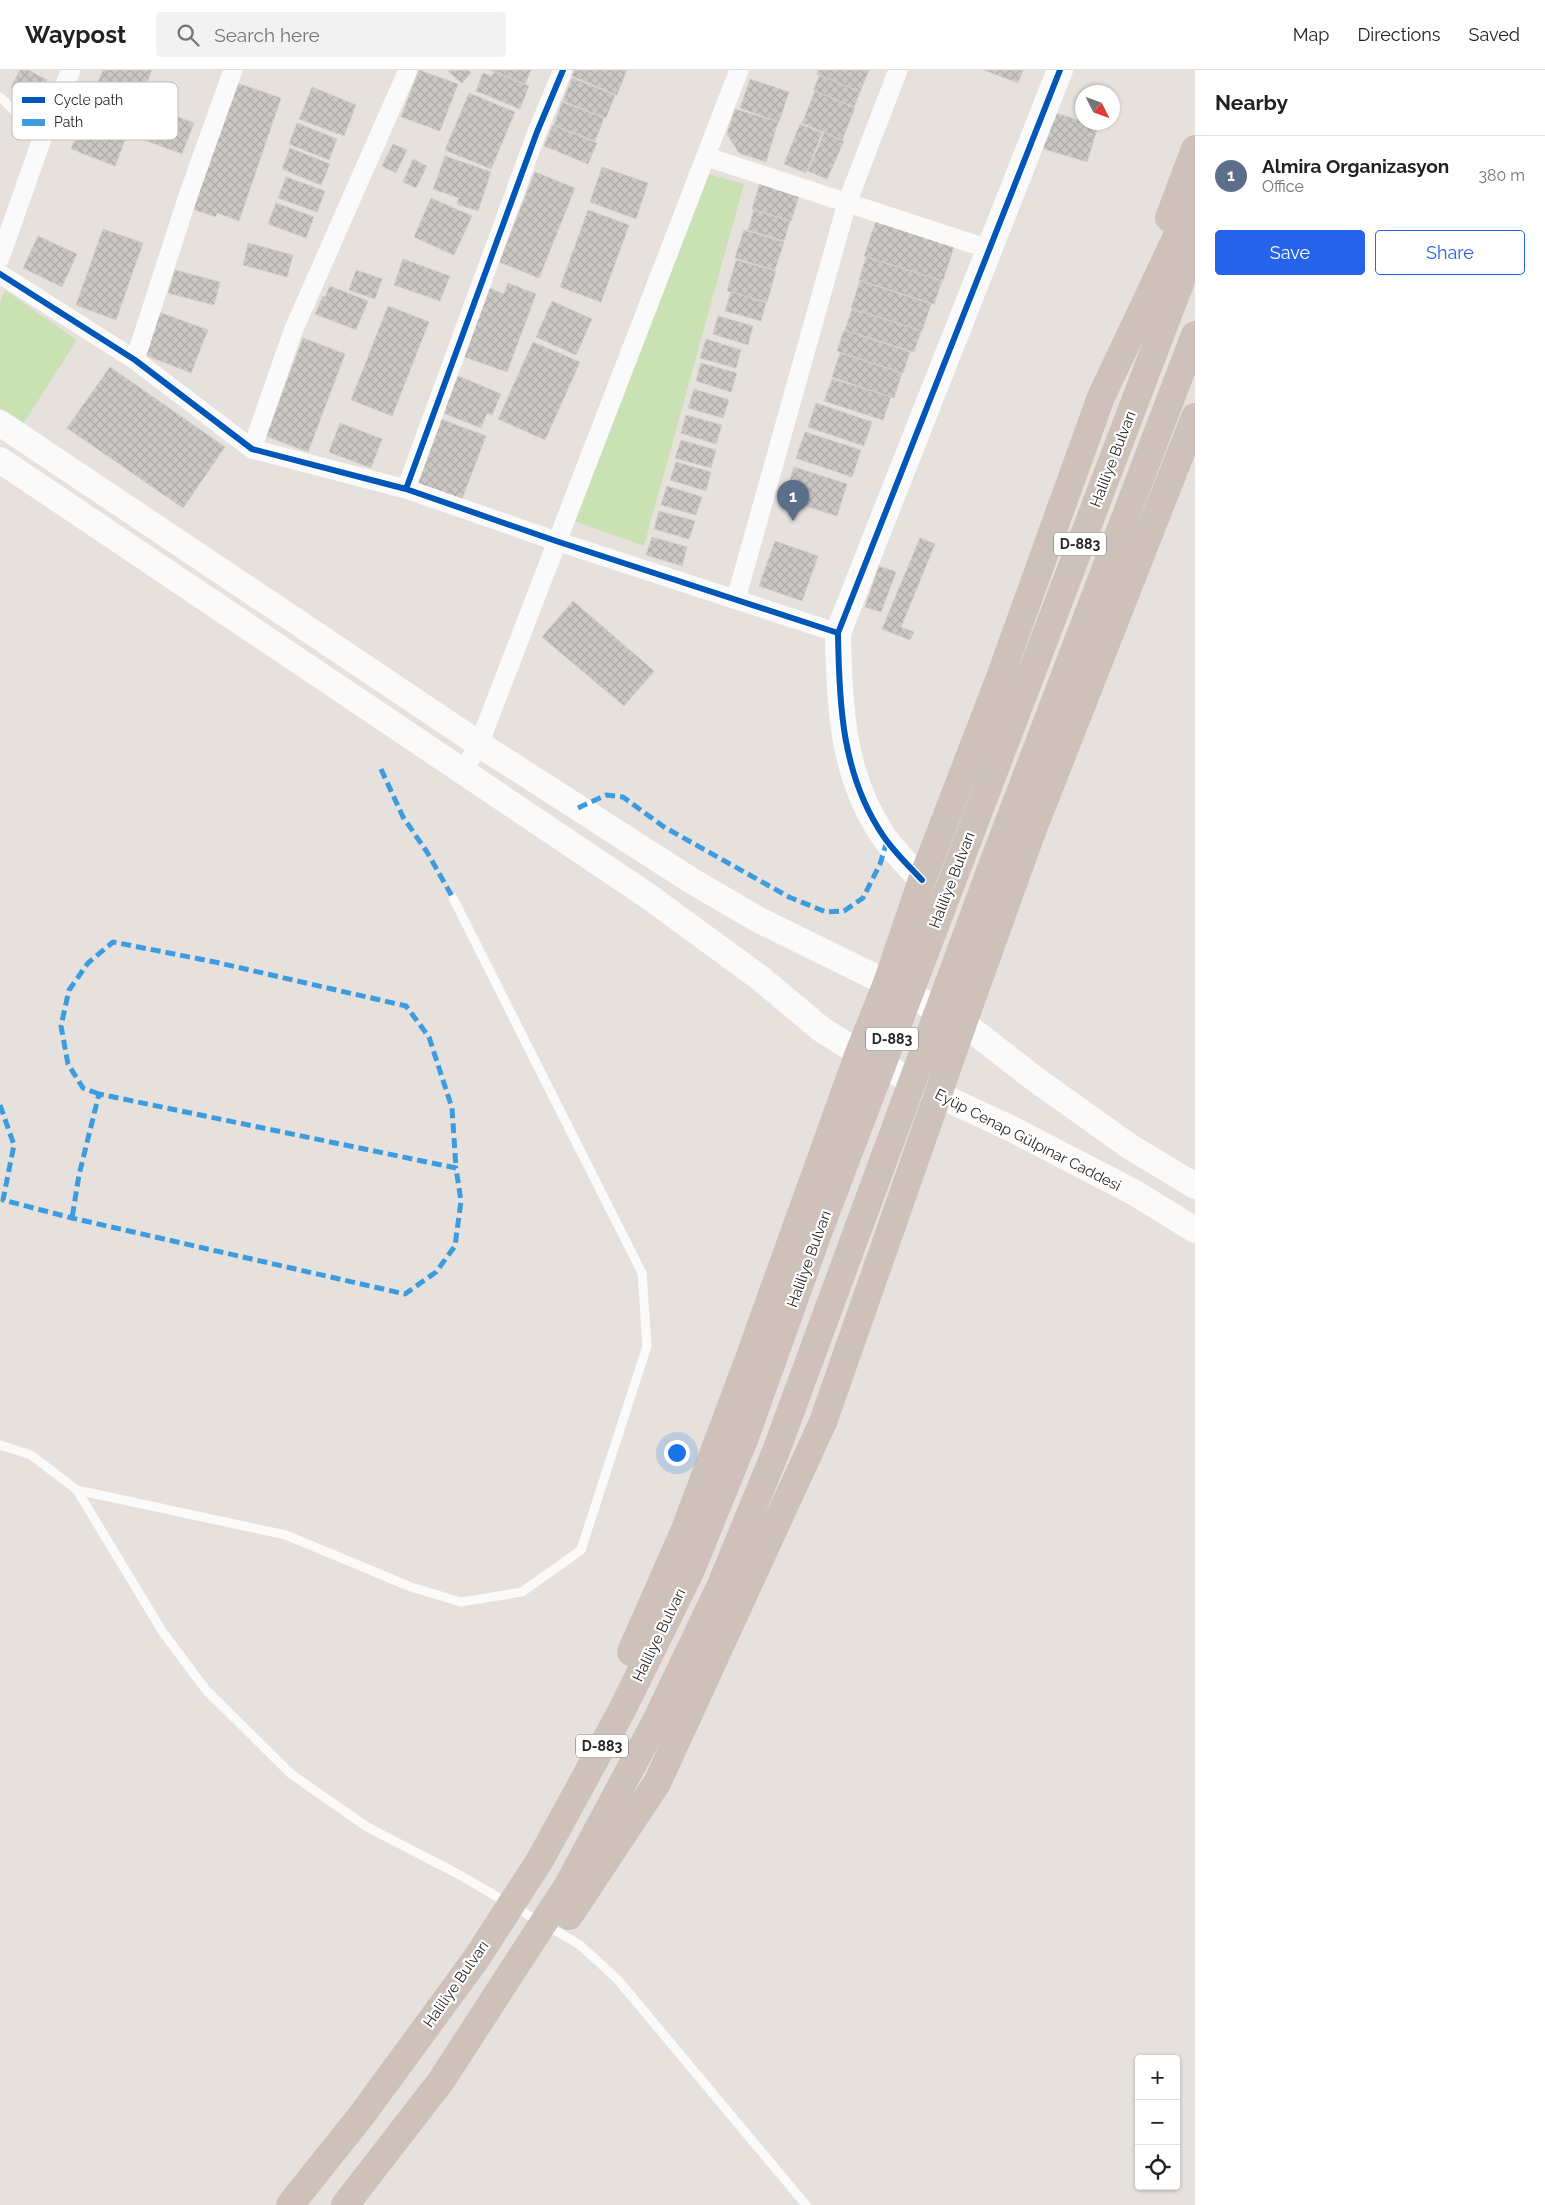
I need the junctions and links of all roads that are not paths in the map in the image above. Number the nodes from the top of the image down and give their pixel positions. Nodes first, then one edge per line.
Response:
1 (71, 70) edge
2 (233, 70) edge
3 (408, 70) edge
4 (562, 70) edge
5 (739, 70) edge
6 (898, 70) edge
7 (1060, 70) edge
8 (66, 82) edge
9 (0, 96) edge
10 (12, 108) edge
11 (42, 140) edge
12 (1195, 149) edge
13 (707, 157) junction
14 (1195, 198) edge
15 (847, 203) junction
16 (1195, 244) edge
17 (989, 249) junction
18 (0, 258) edge
19 (0, 274) edge
20 (1195, 335) edge
21 (135, 360) junction
22 (1101, 397) junction
23 (1195, 417) edge
24 (0, 423) edge
25 (252, 449) junction
26 (0, 460) edge
27 (406, 489) junction
28 (556, 541) junction
29 (736, 599) junction
30 (838, 633) junction
31 (479, 744) junction
32 (463, 771) junction
33 (922, 880) junction
34 (452, 898) dead end
35 (887, 983) junction
36 (963, 1023) junction
37 (859, 1053) junction
38 (938, 1095) junction
39 (1195, 1186) edge
40 (1195, 1230) edge
41 (0, 1445) edge
42 (77, 1490) junction
43 (476, 1959) junction
44 (442, 2080) junction
45 (290, 2205) edge
46 (346, 2205) edge
47 (806, 2205) edge

1 - 8 street
2 - 21 street
3 - 25 street
4 - 27 street
5 - 13 street
6 - 15 street
7 - 17 main road
9 - 10 lane
11 - 18 street
12 - 22 highway
13 - 15 street
13 - 28 street
14 - 22 highway
15 - 17 street
15 - 29 street
16 - 43 highway, Haliliye Bulvarı / D-883
17 - 30 main road
19 - 21 street
20 - 44 highway, D-883
21 - 25 street
22 - 33 highway
23 - 36 highway
24 - 31 main road
25 - 27 street
26 - 32 main road, Eyüp Cenap Gülpınar Caddesi
27 - 28 street
28 - 29 street
28 - 31 street
29 - 30 street
30 - 33 main road
31 - 32 street
31 - 35 main road
32 - 37 main road, Eyüp Cenap Gülpınar Caddesi
33 - 35 highway
34 - 42 lane
35 - 36 main road
35 - 37 highway
36 - 38 highway
36 - 39 main road
37 - 38 main road, Eyüp Cenap Gülpınar Caddesi
37 - 43 highway
38 - 40 main road, Eyüp Cenap Gülpınar Caddesi
38 - 44 highway
41 - 42 lane
42 - 47 lane
43 - 45 highway, Haliliye Bulvarı / D-883
44 - 46 highway, D-883

